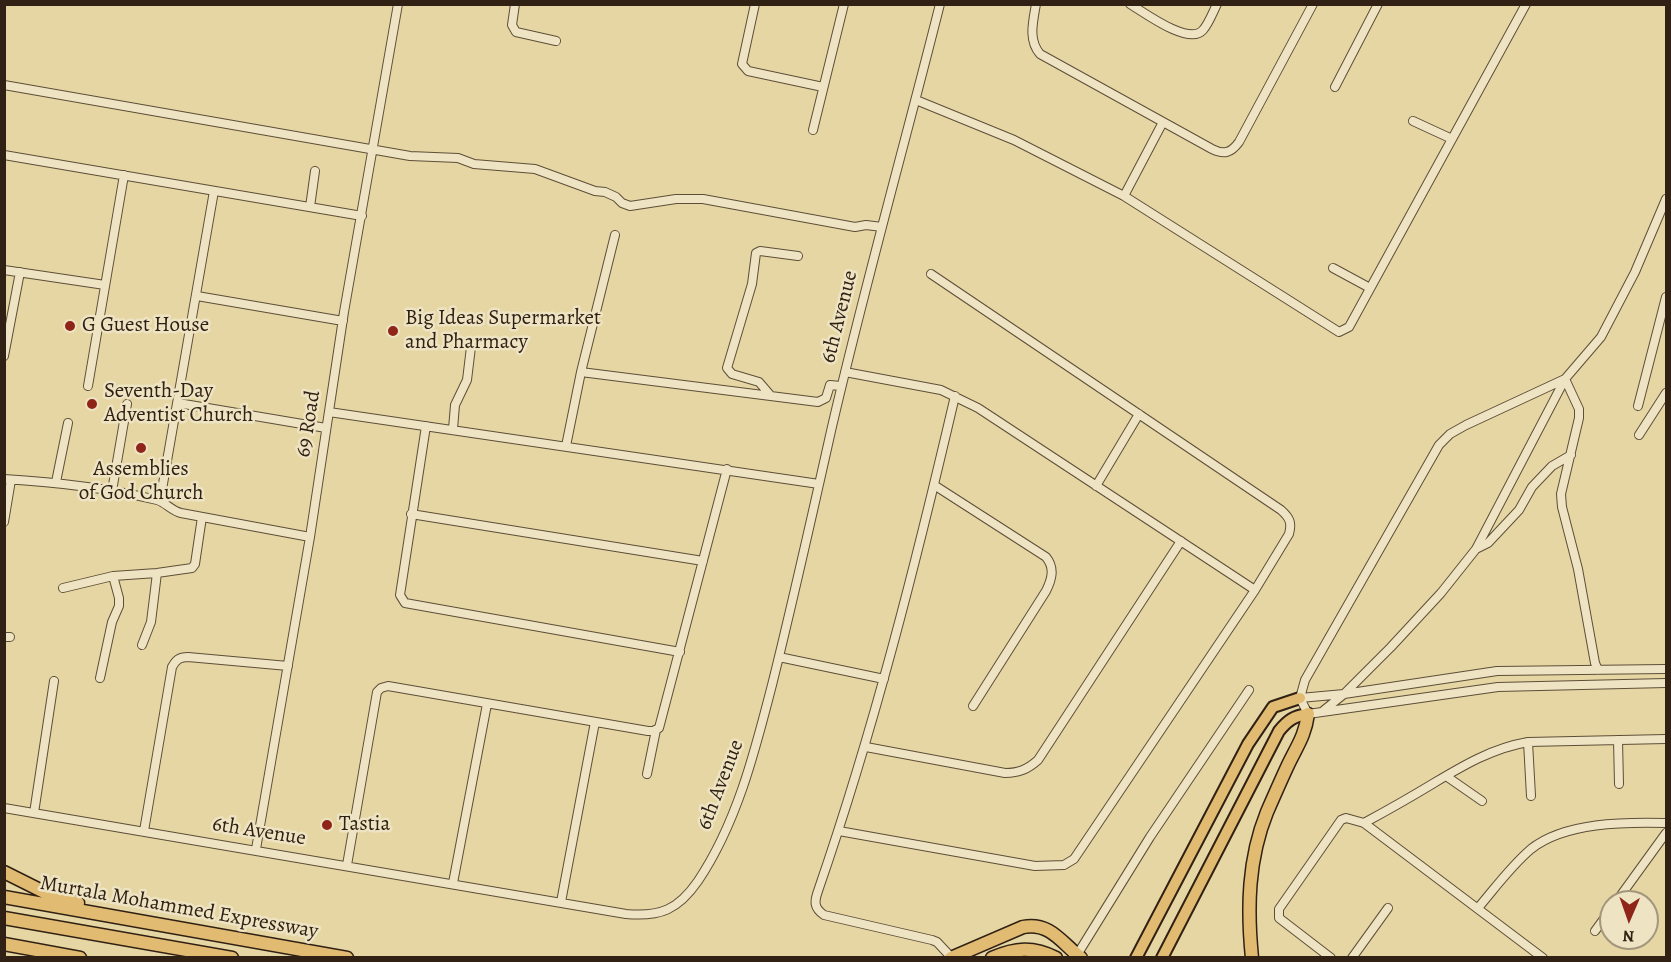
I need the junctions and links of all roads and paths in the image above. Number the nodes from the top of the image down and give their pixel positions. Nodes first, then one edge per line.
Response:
1 (398, 4) edge
2 (515, 4) edge
3 (755, 4) edge
4 (844, 4) edge
5 (940, 4) edge
6 (1036, 4) edge
7 (1130, 4) edge
8 (1217, 4) edge
9 (1313, 4) edge
10 (1378, 4) edge
11 (1526, 4) edge
12 (555, 40) dead end
13 (4, 85) edge
14 (823, 87) junction
15 (1335, 87) dead end
16 (916, 100) junction
17 (1413, 121) dead end
18 (1163, 122) junction
19 (813, 130) dead end
20 (1452, 139) junction
21 (373, 148) junction
22 (4, 155) edge
23 (315, 171) dead end
24 (124, 175) junction
25 (214, 191) junction
26 (1124, 196) junction
27 (1666, 199) edge
28 (310, 207) junction
29 (362, 216) junction
30 (882, 227) junction
31 (615, 235) dead end
32 (798, 256) dead end
33 (1333, 268) dead end
34 (4, 270) edge
35 (20, 272) junction
36 (931, 274) dead end
37 (105, 285) junction
38 (1370, 288) junction
39 (197, 296) junction
40 (1666, 297) edge
41 (343, 321) junction
42 (471, 346) dead end
43 (4, 356) edge
44 (581, 372) junction
45 (845, 372) junction
46 (1565, 379) junction
47 (88, 386) dead end
48 (841, 386) junction
49 (1666, 393) edge
50 (771, 396) junction
51 (955, 396) junction
52 (178, 403) junction
53 (127, 404) dead end
54 (1638, 406) dead end
55 (329, 411) junction
56 (1139, 414) junction
57 (68, 423) dead end
58 (426, 426) junction
59 (326, 428) junction
60 (453, 429) junction
61 (1639, 435) dead end
62 (566, 446) junction
63 (1571, 455) junction
64 (727, 469) junction
65 (8, 479) edge
66 (56, 482) junction
67 (819, 484) junction
68 (934, 485) junction
69 (1096, 486) junction
70 (112, 491) junction
71 (160, 501) junction
72 (411, 513) junction
73 (202, 517) junction
74 (4, 522) edge
75 (310, 537) junction
76 (1181, 541) junction
77 (1476, 549) junction
78 (703, 561) junction
79 (157, 573) junction
80 (113, 576) junction
81 (63, 588) dead end
82 (1255, 590) junction
83 (142, 645) dead end
84 (680, 652) junction
85 (779, 657) junction
86 (288, 666) junction
87 (1666, 669) edge
88 (1598, 670) junction
89 (100, 678) dead end
90 (884, 680) junction
91 (54, 681) dead end
92 (1666, 683) edge
93 (1249, 690) dead end
94 (1344, 694) junction
95 (1300, 698) junction
96 (487, 704) junction
97 (973, 706) dead end
98 (1321, 712) junction
99 (1308, 714) junction
100 (595, 722) junction
101 (656, 730) junction
102 (1618, 740) junction
103 (1666, 740) edge
104 (1528, 742) junction
105 (866, 747) junction
106 (647, 774) dead end
107 (1446, 776) junction
108 (1619, 784) dead end
109 (1531, 796) dead end
110 (1482, 801) dead end
111 (4, 808) edge
112 (34, 813) junction
113 (1364, 823) junction
114 (1666, 823) edge
115 (144, 831) junction
116 (839, 831) junction
117 (1666, 833) edge
118 (256, 849) junction
119 (346, 865) junction
120 (4, 872) edge
121 (453, 883) junction
122 (1625, 890) edge
123 (4, 897) edge
124 (561, 902) junction
125 (1388, 908) dead end
126 (1478, 908) junction
127 (4, 918) edge
128 (1599, 926) edge
129 (175, 928) junction
130 (1595, 931) dead end
131 (4, 944) edge
132 (1079, 956) edge
133 (80, 957) edge
134 (232, 957) edge
135 (347, 957) edge
136 (951, 957) edge
137 (992, 957) edge
138 (1056, 957) edge
139 (1136, 957) edge
140 (1162, 957) edge
141 (1252, 957) edge
142 (1331, 957) edge
143 (1352, 957) edge
144 (1544, 957) edge

1 - 21 street, 69 Road
2 - 12 street
3 - 14 street
4 - 14 street
5 - 16 street, 6th Avenue
6 - 18 street
7 - 8 street
9 - 18 street
10 - 15 street
11 - 20 street
13 - 21 street
14 - 19 street
16 - 26 street
16 - 30 street, 6th Avenue
17 - 20 street
18 - 26 street
20 - 38 street
21 - 29 street, 69 Road
21 - 30 street
22 - 24 street
23 - 28 street
24 - 25 street
24 - 37 street
25 - 28 street
25 - 39 street
26 - 38 street
27 - 46 street
28 - 29 street
29 - 41 street, 69 Road
30 - 45 street, 6th Avenue
31 - 44 street
32 - 50 street
33 - 38 street
34 - 35 street
35 - 37 street
35 - 43 street
36 - 56 street
37 - 47 street
39 - 41 street
39 - 52 street
40 - 54 street
41 - 55 street, 69 Road
42 - 60 street
44 - 50 street
44 - 62 street
45 - 48 street, 6th Avenue
45 - 51 street
46 - 63 street
46 - 77 street
46 - 95 street
48 - 50 street
48 - 67 street, 6th Avenue
49 - 61 street
51 - 68 street
51 - 69 street
52 - 59 street
52 - 71 street
53 - 70 street
55 - 58 street
55 - 59 street, 69 Road
56 - 69 street
56 - 82 street
57 - 66 street
58 - 60 street
58 - 72 street
59 - 75 street, 69 Road
60 - 62 street
62 - 64 street
63 - 77 street
63 - 88 street
64 - 67 street
64 - 78 street
65 - 66 street
65 - 74 street
66 - 70 street
67 - 85 street, 6th Avenue
68 - 90 street
68 - 97 street
69 - 76 street
70 - 71 street
71 - 73 street
72 - 78 street
72 - 84 street
73 - 75 street
73 - 79 street
75 - 86 street, 69 Road
76 - 82 street
76 - 105 street
77 - 94 street
78 - 84 street
79 - 80 street
79 - 83 street
80 - 81 street
80 - 89 street
82 - 116 street
84 - 101 street
85 - 90 street
85 - 124 street, 6th Avenue
86 - 115 street
86 - 118 street, 69 Road
87 - 88 street
88 - 94 street
90 - 105 street
91 - 112 street
92 - 98 street
93 - 132 street
94 - 95 street
94 - 98 street
95 - 99 street
95 - 139 main road
96 - 100 street
96 - 119 street
96 - 121 street
98 - 99 street
99 - 140 main road
99 - 141 highway
100 - 101 street
100 - 124 street
101 - 106 street
102 - 103 street
102 - 104 street
102 - 108 street
104 - 107 street
104 - 109 street
105 - 116 street
107 - 110 street
107 - 113 street
111 - 112 street, 6th Avenue
112 - 115 street, 6th Avenue
113 - 126 street
113 - 142 street
114 - 126 street
115 - 118 street, 6th Avenue
116 - 136 street
117 - 122 street
118 - 119 street, 6th Avenue
119 - 121 street, 6th Avenue
120 - 129 highway
121 - 124 street, 6th Avenue
123 - 129 highway, Murtala Mohammed Expressway
125 - 143 street
126 - 144 street
127 - 134 highway, Murtala Mohammed Expressway
128 - 130 street
129 - 135 highway, Murtala Mohammed Expressway
131 - 133 highway
132 - 136 highway
137 - 138 highway

